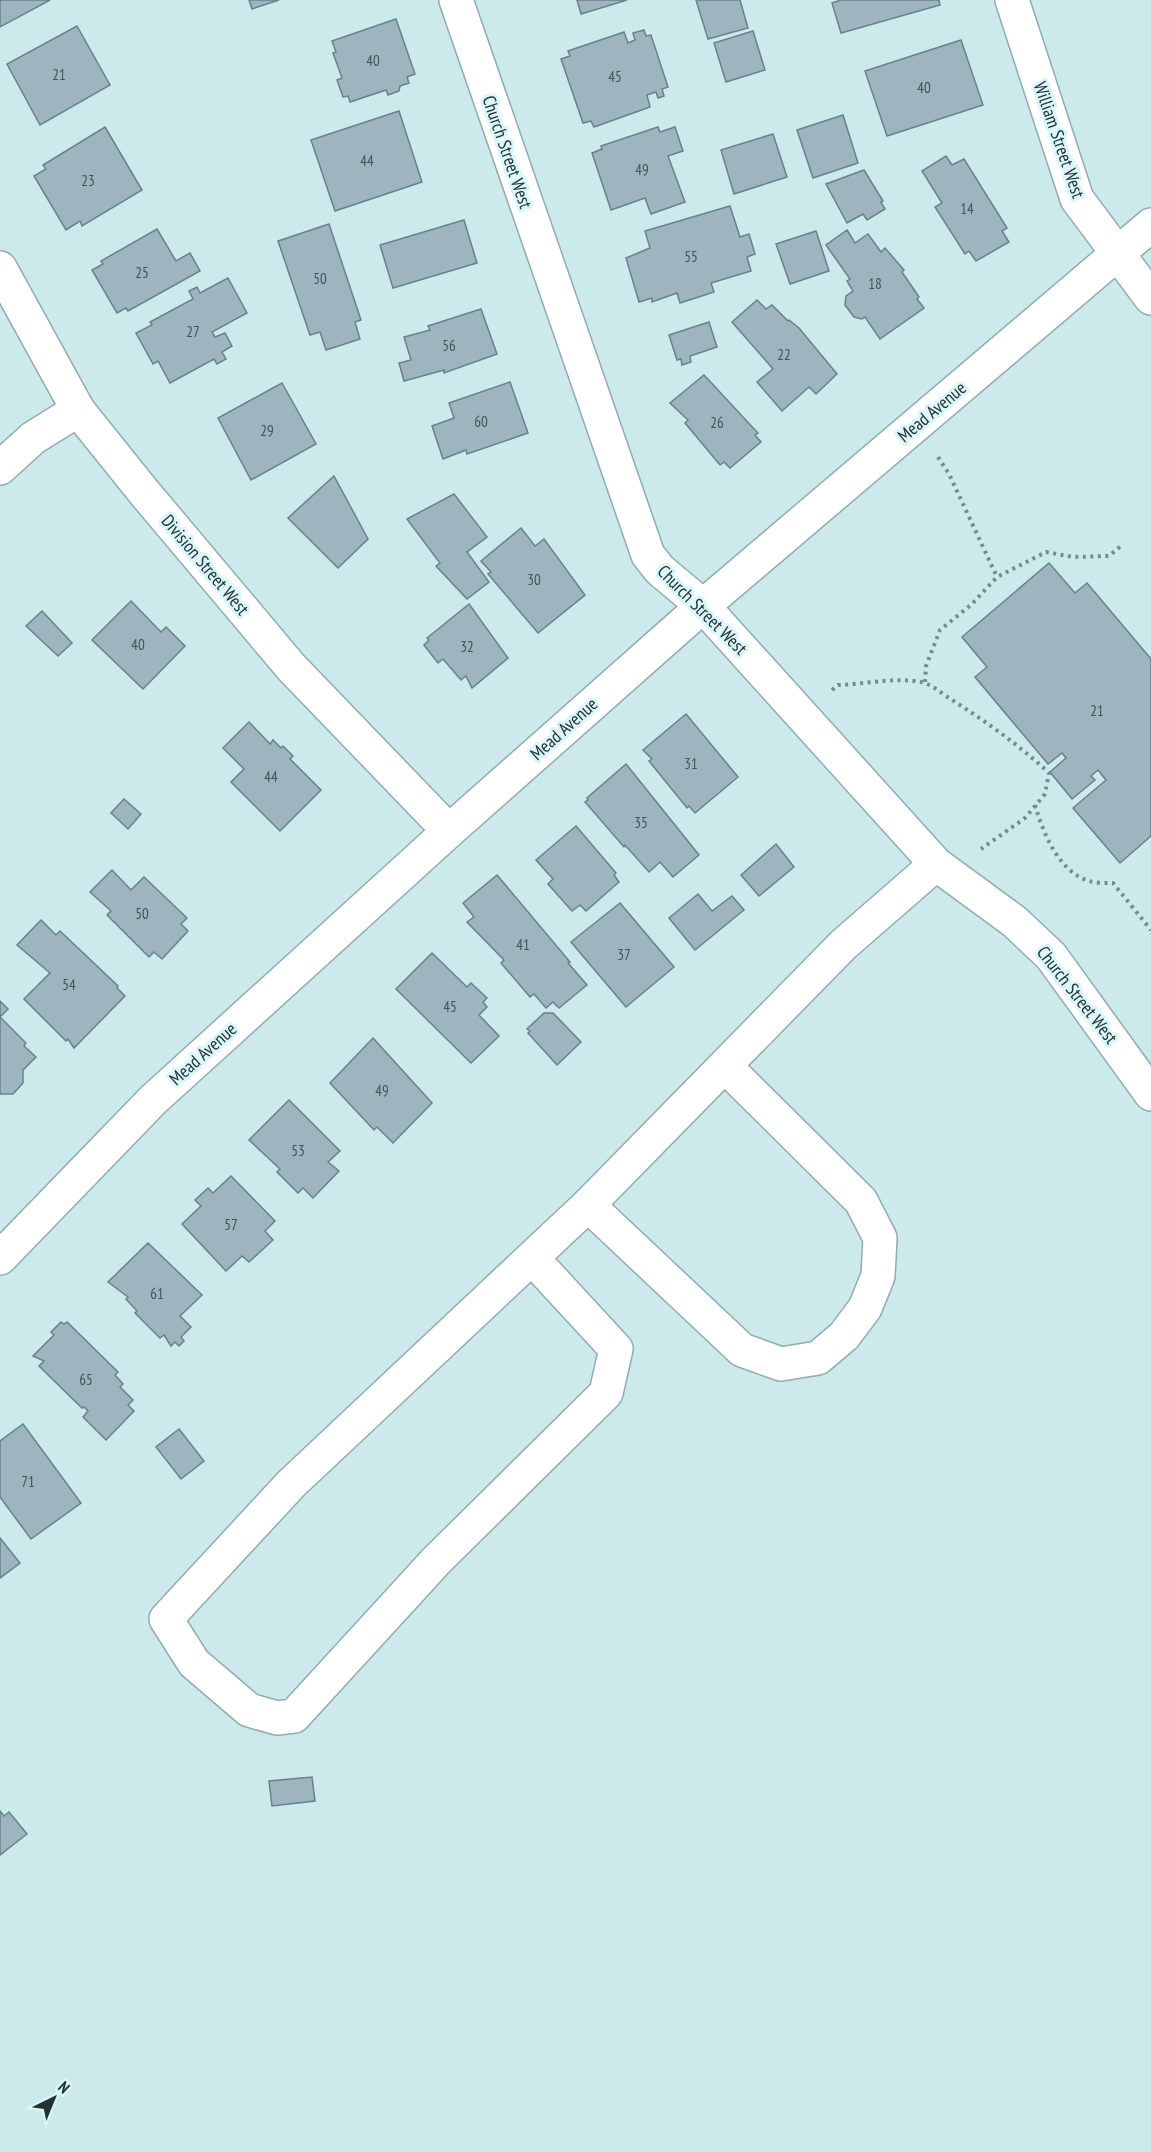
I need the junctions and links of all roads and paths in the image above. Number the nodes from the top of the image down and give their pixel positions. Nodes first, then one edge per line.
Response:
1 (456, 0) edge
2 (1012, 0) edge
3 (1151, 225) edge
4 (1118, 253) junction
5 (0, 268) edge
6 (1151, 298) edge
7 (78, 411) junction
8 (916, 425) junction
9 (0, 468) edge
10 (1122, 545) dead end
11 (997, 577) junction
12 (703, 606) junction
13 (925, 682) junction
14 (803, 717) junction
15 (1035, 805) junction
16 (449, 831) junction
17 (942, 868) junction
18 (1151, 930) edge
19 (725, 1066) junction
20 (1151, 1094) edge
21 (588, 1205) junction
22 (0, 1258) edge
23 (532, 1258) junction

1 - 12 street, Church Street West
2 - 4 street, William Street West
3 - 4 street, Mead Avenue
4 - 6 street, William Street West
4 - 8 street, Mead Avenue
5 - 7 street, Division Street West
7 - 9 street
7 - 16 street, Division Street West
8 - 11 path
8 - 12 street, Mead Avenue
10 - 11 path
11 - 13 path
12 - 14 street, Church Street West
12 - 16 street, Mead Avenue
13 - 14 path
13 - 15 path
14 - 17 street, Church Street West
15 - 17 path
15 - 18 path
16 - 22 street, Mead Avenue
17 - 19 street
17 - 20 street, Church Street West
19 - 21 street
19 - 21 street
21 - 23 street
23 - 23 street

